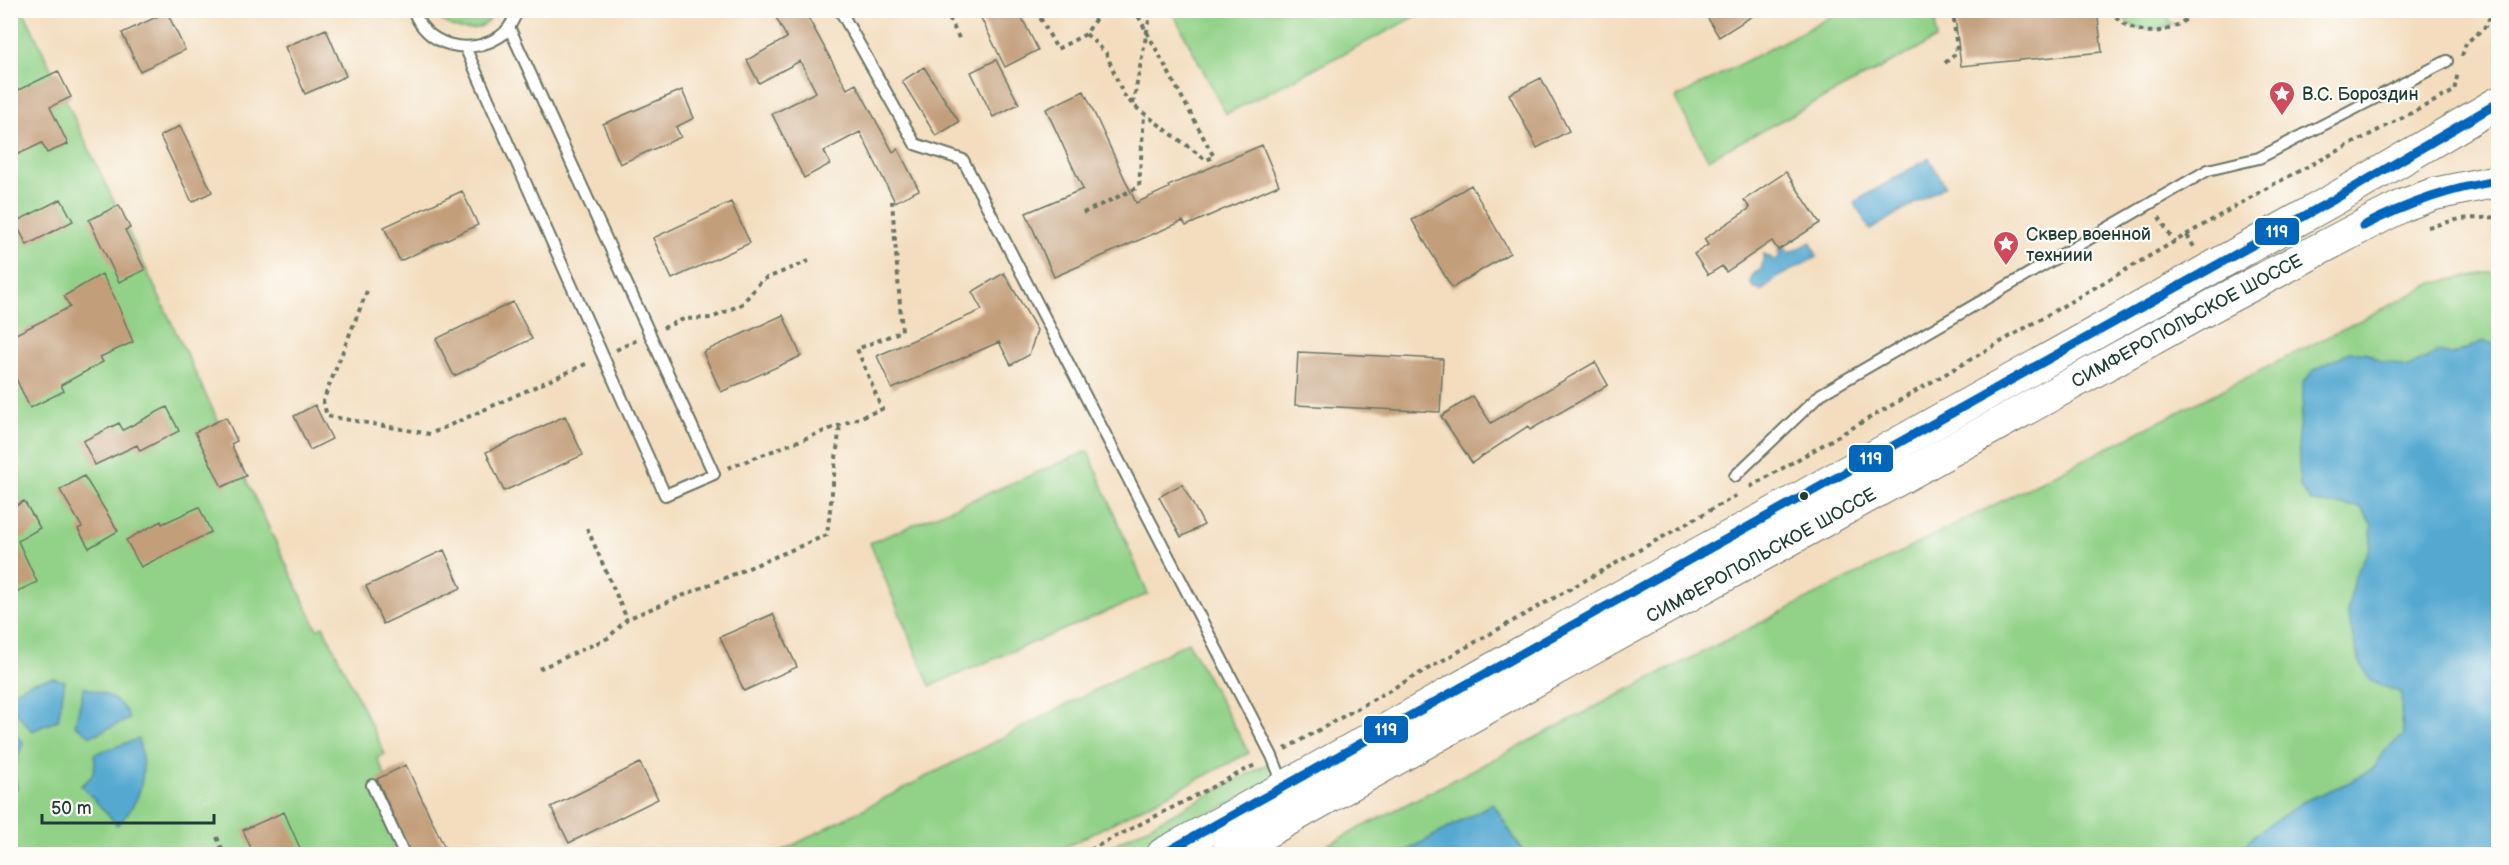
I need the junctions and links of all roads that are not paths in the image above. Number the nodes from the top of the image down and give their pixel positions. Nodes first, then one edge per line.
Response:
1 (413, 10) edge
2 (518, 10) edge
3 (840, 10) edge
4 (509, 27) junction
5 (465, 47) junction
6 (2447, 61) dead end
7 (2499, 103) edge
8 (2499, 180) edge
9 (1736, 476) dead end
10 (372, 785) dead end
11 (1285, 789) junction
12 (404, 855) edge
13 (1163, 855) edge
14 (1227, 855) edge

1 - 5 lane
2 - 4 lane
3 - 11 lane
4 - 5 lane
4 - 5 lane
6 - 9 lane
7 - 11 main road, СИМФЕРОПОЛЬСКОЕ ШОССЕ
8 - 14 main road, СИМФЕРОПОЛЬСКОЕ ШОССЕ
10 - 12 lane
11 - 13 main road, СИМФЕРОПОЛЬСКОЕ ШОССЕ

